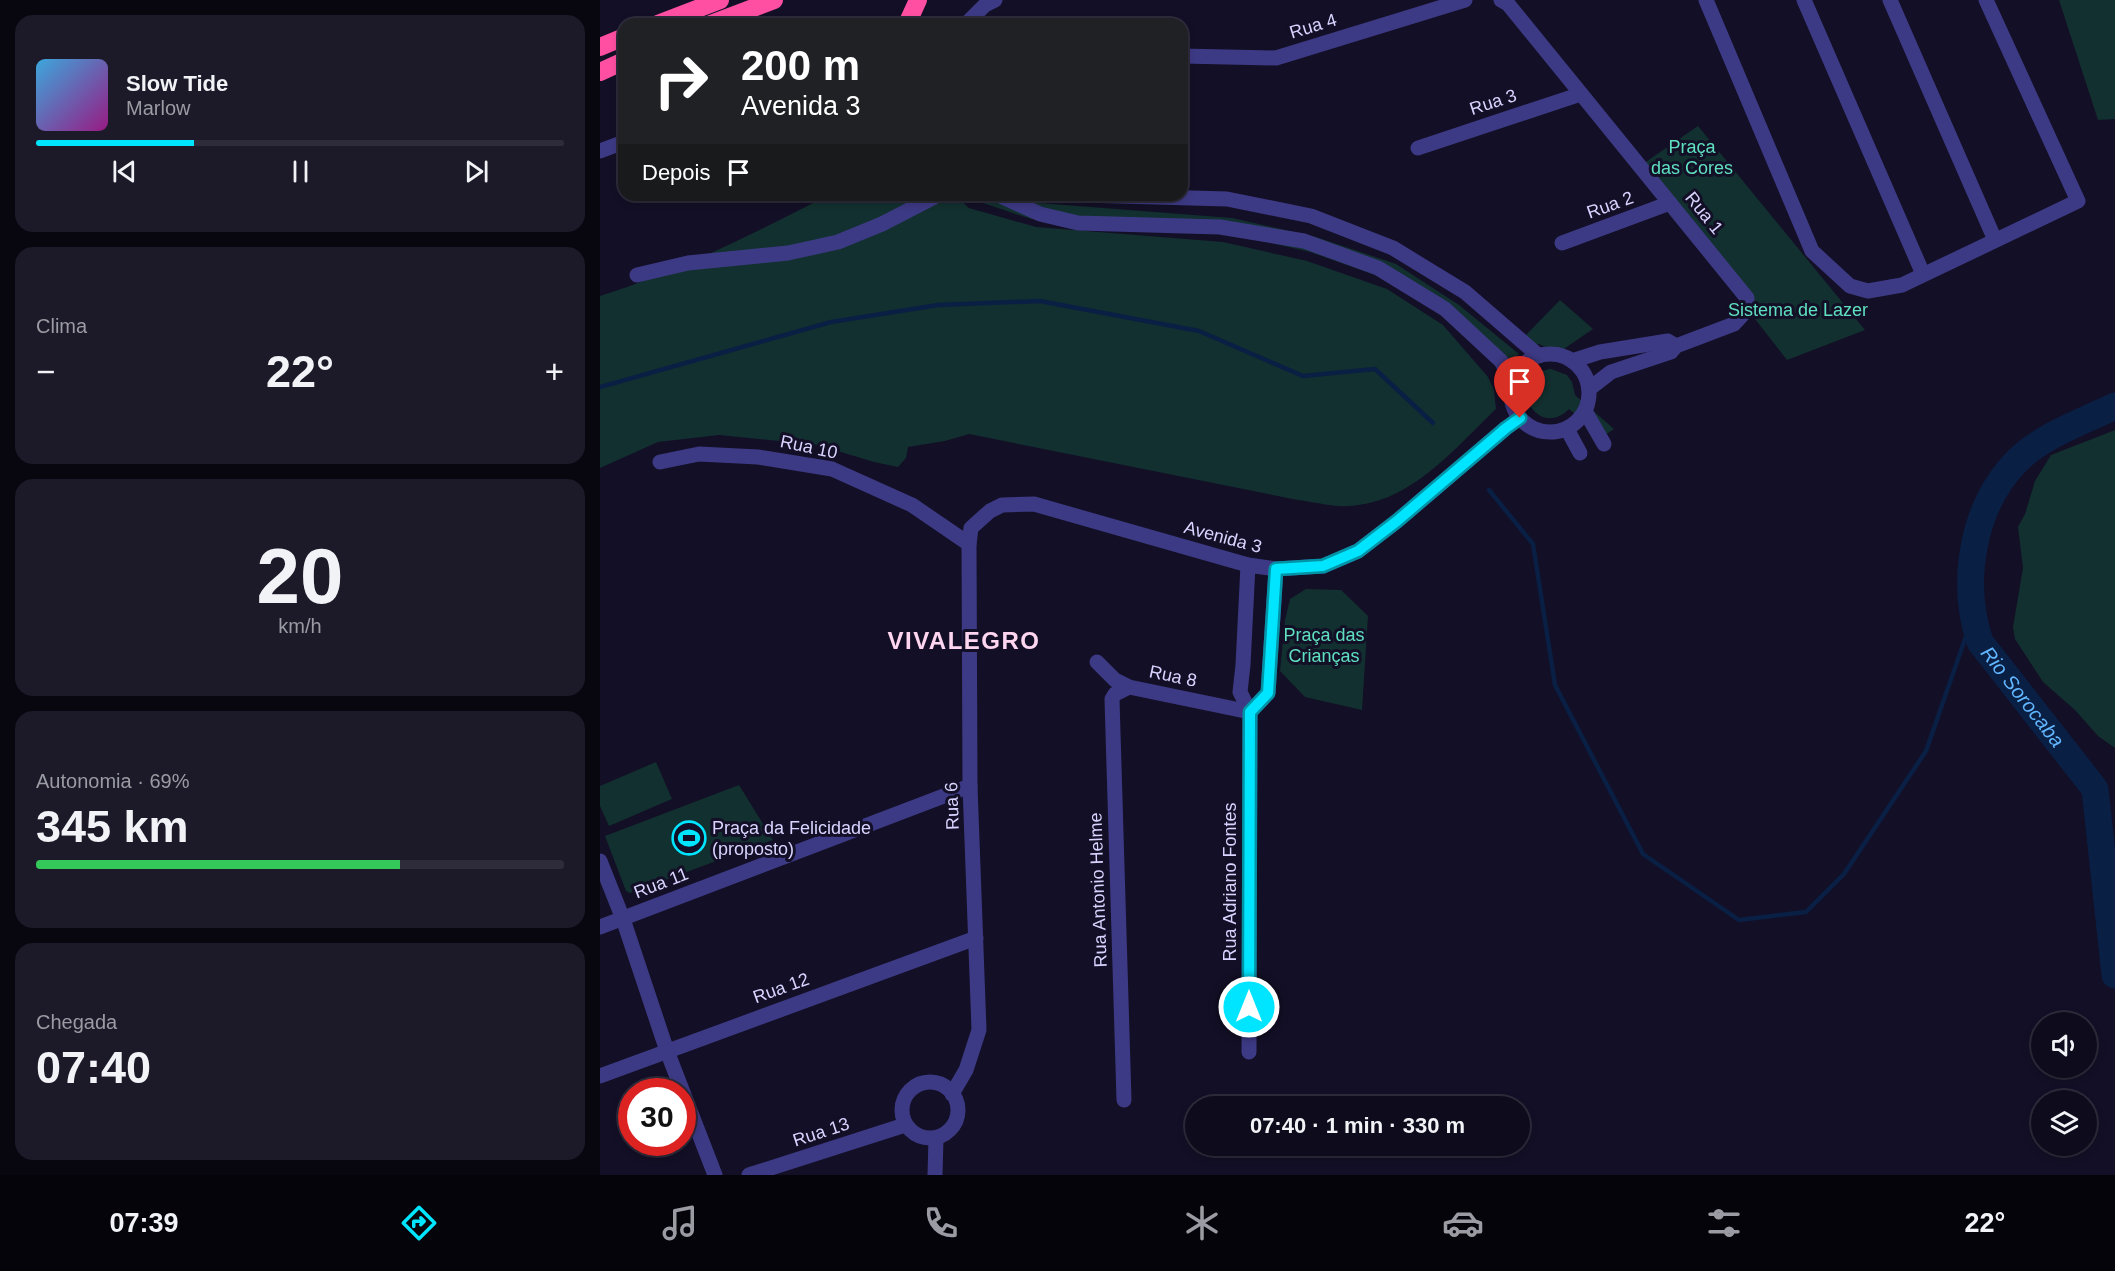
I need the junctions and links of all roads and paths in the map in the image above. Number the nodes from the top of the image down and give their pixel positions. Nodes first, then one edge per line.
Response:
1 (720, 0) edge
2 (774, 0) edge
3 (918, 0) edge
4 (995, 0) edge
5 (1465, 0) edge
6 (1501, 0) edge
7 (1706, 0) edge
8 (1804, 0) edge
9 (1890, 0) edge
10 (1986, 0) edge
11 (674, 18) edge
12 (727, 18) edge
13 (910, 18) edge
14 (972, 18) edge
15 (618, 40) edge
16 (600, 47) edge
17 (1188, 56) edge
18 (618, 64) edge
19 (600, 72) edge
20 (618, 73) edge
21 (600, 78) edge
22 (1581, 94) junction
23 (618, 144) edge
24 (1418, 148) dead end
25 (600, 151) edge
26 (1188, 198) edge
27 (923, 201) edge
28 (1011, 201) edge
29 (1670, 203) junction
30 (1995, 240) junction
31 (1562, 243) dead end
32 (1923, 274) junction
33 (637, 275) dead end
34 (1676, 346) junction
35 (1539, 356) junction
36 (1572, 361) junction
37 (1512, 382) junction
38 (1589, 389) junction
39 (1585, 411) junction
40 (1520, 418) junction
41 (1567, 429) junction
42 (1604, 444) dead end
43 (1580, 453) dead end
44 (660, 462) dead end
45 (983, 517) joint
46 (969, 544) junction
47 (1248, 565) junction
48 (1276, 569) junction
49 (1097, 662) dead end
50 (1243, 665) junction
51 (1268, 668) junction
52 (1129, 687) junction
53 (1250, 712) junction
54 (970, 786) junction
55 (600, 861) edge
56 (623, 919) junction
57 (600, 927) edge
58 (976, 938) junction
59 (667, 1051) junction
60 (1249, 1052) dead end
61 (600, 1076) edge
62 (952, 1094) junction
63 (1124, 1100) dead end
64 (905, 1125) junction
65 (936, 1138) junction
66 (715, 1175) edge
67 (749, 1175) edge
68 (935, 1175) edge

1 - 11 highway
2 - 12 highway
3 - 13 highway
4 - 14 street
5 - 17 street, Rua 4
6 - 22 street, Rua 1
7 - 32 street
8 - 32 street
9 - 30 street
10 - 30 street
15 - 16 highway
18 - 19 highway
20 - 21 highway
22 - 24 street, Rua 3
22 - 29 street, Rua 1
23 - 25 street
26 - 35 street
27 - 33 street
28 - 37 street
29 - 31 street, Rua 2
29 - 34 street, Rua 1
30 - 32 street
34 - 36 street
34 - 38 street, Rua 1
35 - 36 street
35 - 37 street
36 - 38 street
37 - 40 street
38 - 39 street
39 - 41 street
39 - 42 street
40 - 41 street
40 - 48 street, Avenida 3
41 - 43 street
44 - 46 street, Rua 10
45 - 46 street, Rua 6
45 - 47 street, Avenida 3
46 - 54 street, Rua 6
47 - 48 street, Avenida 3
47 - 50 street, Rua Adriano Fontes
48 - 51 street
49 - 52 street, Rua 8
50 - 51 street
50 - 53 street, Rua Adriano Fontes
51 - 53 street
52 - 53 street, Rua 8
52 - 63 street, Rua Antonio Helme
53 - 60 street, Rua Adriano Fontes
54 - 56 street, Rua 11
54 - 58 street, Rua 6
55 - 56 street
56 - 57 street, Rua 11
56 - 59 street
58 - 59 street, Rua 12
58 - 62 street, Rua 6
59 - 61 street, Rua 12
59 - 66 street
62 - 64 street
62 - 65 street
64 - 65 street
64 - 67 street, Rua 13
65 - 68 street

